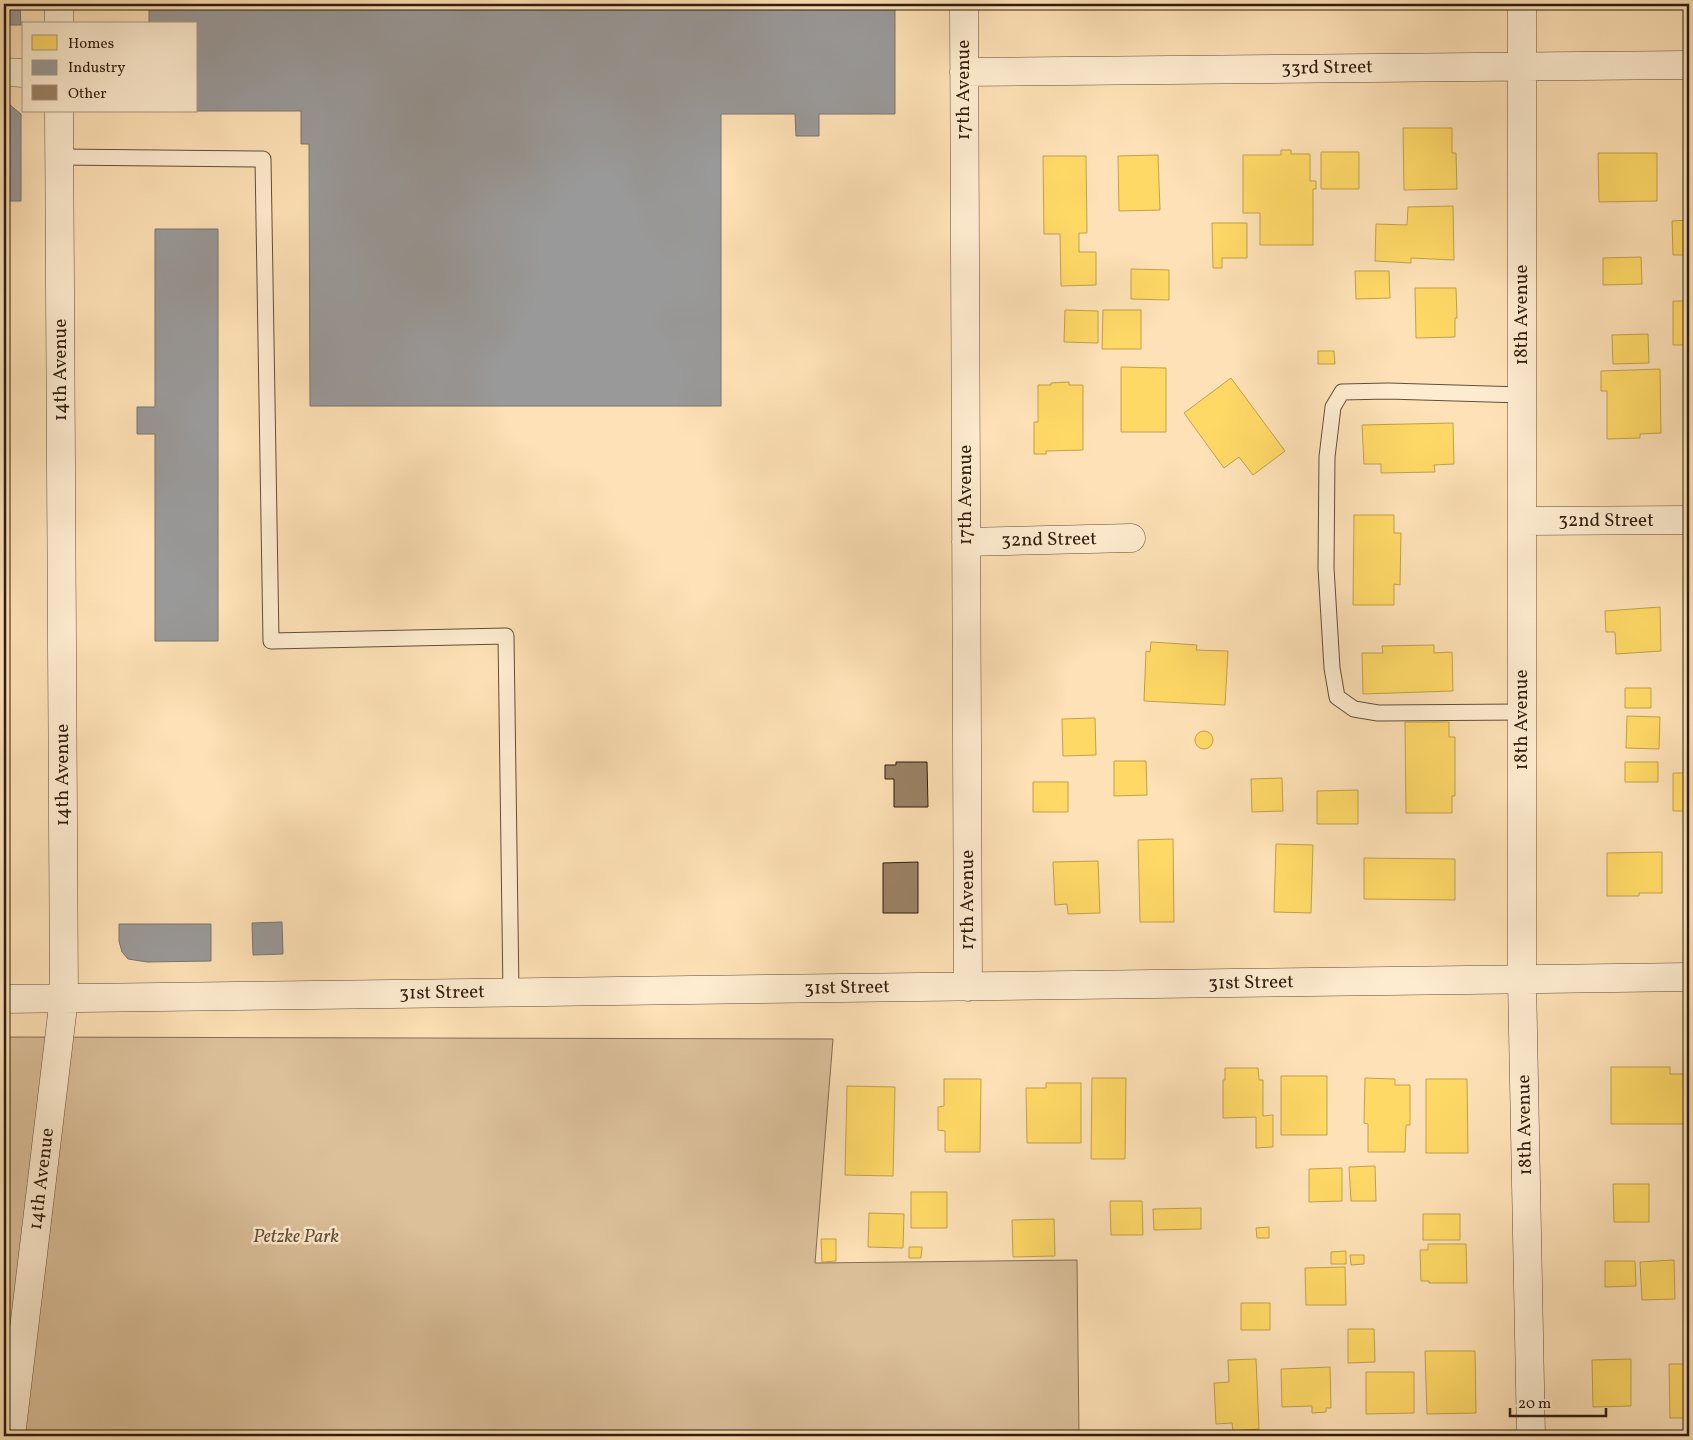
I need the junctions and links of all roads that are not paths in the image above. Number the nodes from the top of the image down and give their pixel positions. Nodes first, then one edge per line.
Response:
1 (59, 4) edge
2 (964, 4) edge
3 (1522, 4) edge
4 (59, 22) edge
5 (1689, 65) edge
6 (1522, 66) junction
7 (4, 72) edge
8 (964, 72) junction
9 (22, 73) edge
10 (59, 112) edge
11 (60, 157) junction
12 (1522, 395) junction
13 (1689, 520) edge
14 (1522, 521) junction
15 (1131, 538) dead end
16 (966, 542) junction
17 (1522, 712) junction
18 (1689, 977) edge
19 (1522, 980) junction
20 (968, 987) junction
21 (511, 992) junction
22 (64, 998) junction
23 (4, 999) edge
24 (11, 1436) edge
25 (1531, 1436) edge

1 - 4 street
2 - 8 street, 17th Avenue
3 - 6 street, 18th Avenue
5 - 6 street, 33rd Street
6 - 8 street, 33rd Street
6 - 12 street, 18th Avenue
7 - 9 street
8 - 16 street, 17th Avenue
10 - 11 street, 14th Avenue
11 - 21 lane
11 - 22 street, 14th Avenue
12 - 14 street, 18th Avenue
12 - 17 lane
13 - 14 street, 32nd Street
14 - 17 street, 18th Avenue
15 - 16 street, 32nd Street
16 - 20 street, 17th Avenue
17 - 19 street, 18th Avenue
18 - 19 street, 31st Street
19 - 20 street, 31st Street
19 - 25 street, 18th Avenue
20 - 21 street, 31st Street
21 - 22 street, 31st Street
22 - 23 street, 31st Street
22 - 24 street, 14th Avenue

